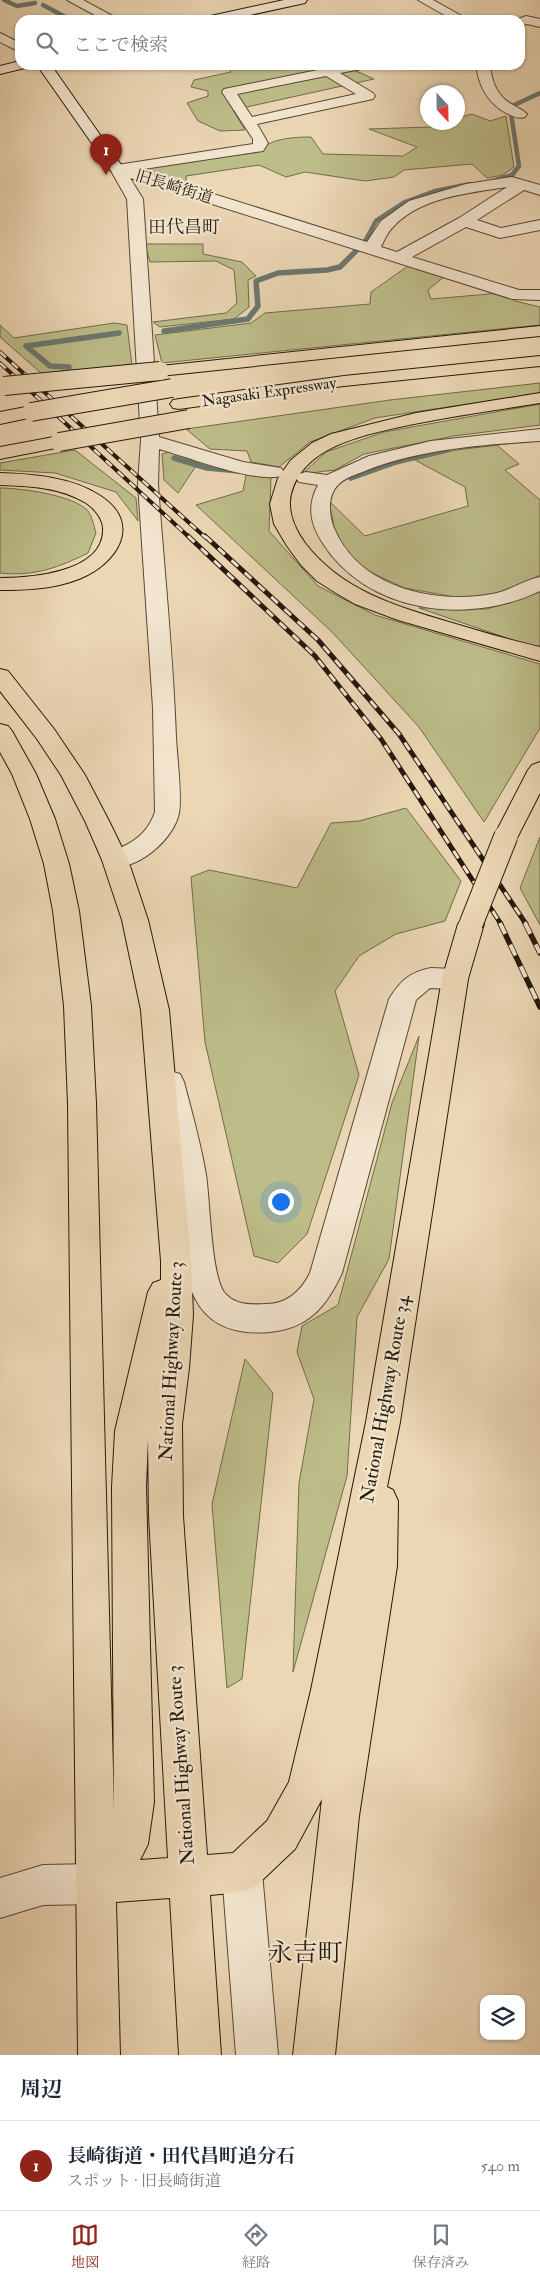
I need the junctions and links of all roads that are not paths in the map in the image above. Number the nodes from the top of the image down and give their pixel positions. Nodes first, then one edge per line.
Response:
1 (72, 0) edge
2 (301, 0) edge
3 (424, 0) edge
4 (104, 15) edge
5 (233, 15) edge
6 (453, 15) edge
7 (525, 20) edge
8 (540, 23) edge
9 (0, 37) edge
10 (15, 45) edge
11 (15, 66) edge
12 (0, 70) edge
13 (48, 70) edge
14 (339, 70) edge
15 (484, 70) edge
16 (330, 72) junction
17 (520, 114) dead end
18 (247, 122) junction
19 (117, 169) junction
20 (537, 172) dead end
21 (523, 184) junction
22 (540, 190) edge
23 (465, 220) junction
24 (540, 225) edge
25 (372, 249) junction
26 (398, 258) junction
27 (540, 295) edge
28 (540, 331) edge
29 (540, 346) edge
30 (540, 361) edge
31 (540, 377) edge
32 (172, 391) junction
33 (5, 393) edge
34 (540, 398) edge
35 (0, 418) edge
36 (540, 435) edge
37 (0, 436) edge
38 (150, 440) junction
39 (0, 453) edge
40 (274, 472) dead end
41 (0, 478) edge
42 (306, 478) dead end
43 (330, 481) junction
44 (540, 583) edge
45 (0, 584) edge
46 (540, 654) edge
47 (0, 676) edge
48 (0, 731) edge
49 (540, 770) edge
50 (115, 860) junction
51 (455, 979) junction
52 (155, 1010) junction
53 (172, 1195) junction
54 (383, 1422) junction
55 (242, 1872) junction
56 (188, 1876) junction
57 (95, 1884) junction
58 (0, 1898) edge
59 (99, 2055) edge
60 (200, 2055) edge
61 (257, 2055) edge
62 (314, 2055) edge

1 - 4 street
2 - 5 street
3 - 6 street
7 - 8 street
9 - 10 street
11 - 12 street
13 - 19 street, 旧長崎街道
14 - 16 street
15 - 17 street
16 - 18 street
16 - 18 street
18 - 19 street
19 - 25 street, 旧長崎街道
19 - 38 street
20 - 21 street
21 - 22 street
21 - 23 street
21 - 25 street
23 - 24 street
23 - 26 street
25 - 26 street
26 - 27 street
28 - 32 highway
29 - 32 highway, Nagasaki Expressway
30 - 32 highway, Nagasaki Expressway
31 - 32 highway
32 - 33 highway
32 - 35 highway, Nagasaki Expressway, bridge
32 - 37 highway, Nagasaki Expressway
32 - 39 highway, bridge
34 - 46 highway
36 - 43 street
38 - 40 street
38 - 50 street
41 - 45 highway
42 - 43 street
43 - 44 street
47 - 50 highway, National Highway Route 3
48 - 57 highway
49 - 51 highway, National Highway Route 34, bridge
50 - 52 highway, National Highway Route 3
51 - 52 street
51 - 54 highway, National Highway Route 34
52 - 53 highway, National Highway Route 3
53 - 56 highway, National Highway Route 3
53 - 57 highway
54 - 55 highway, National Highway Route 34
54 - 62 highway
55 - 56 highway
55 - 61 street
56 - 57 highway
56 - 60 highway, National Highway Route 3
57 - 58 street
57 - 59 highway

